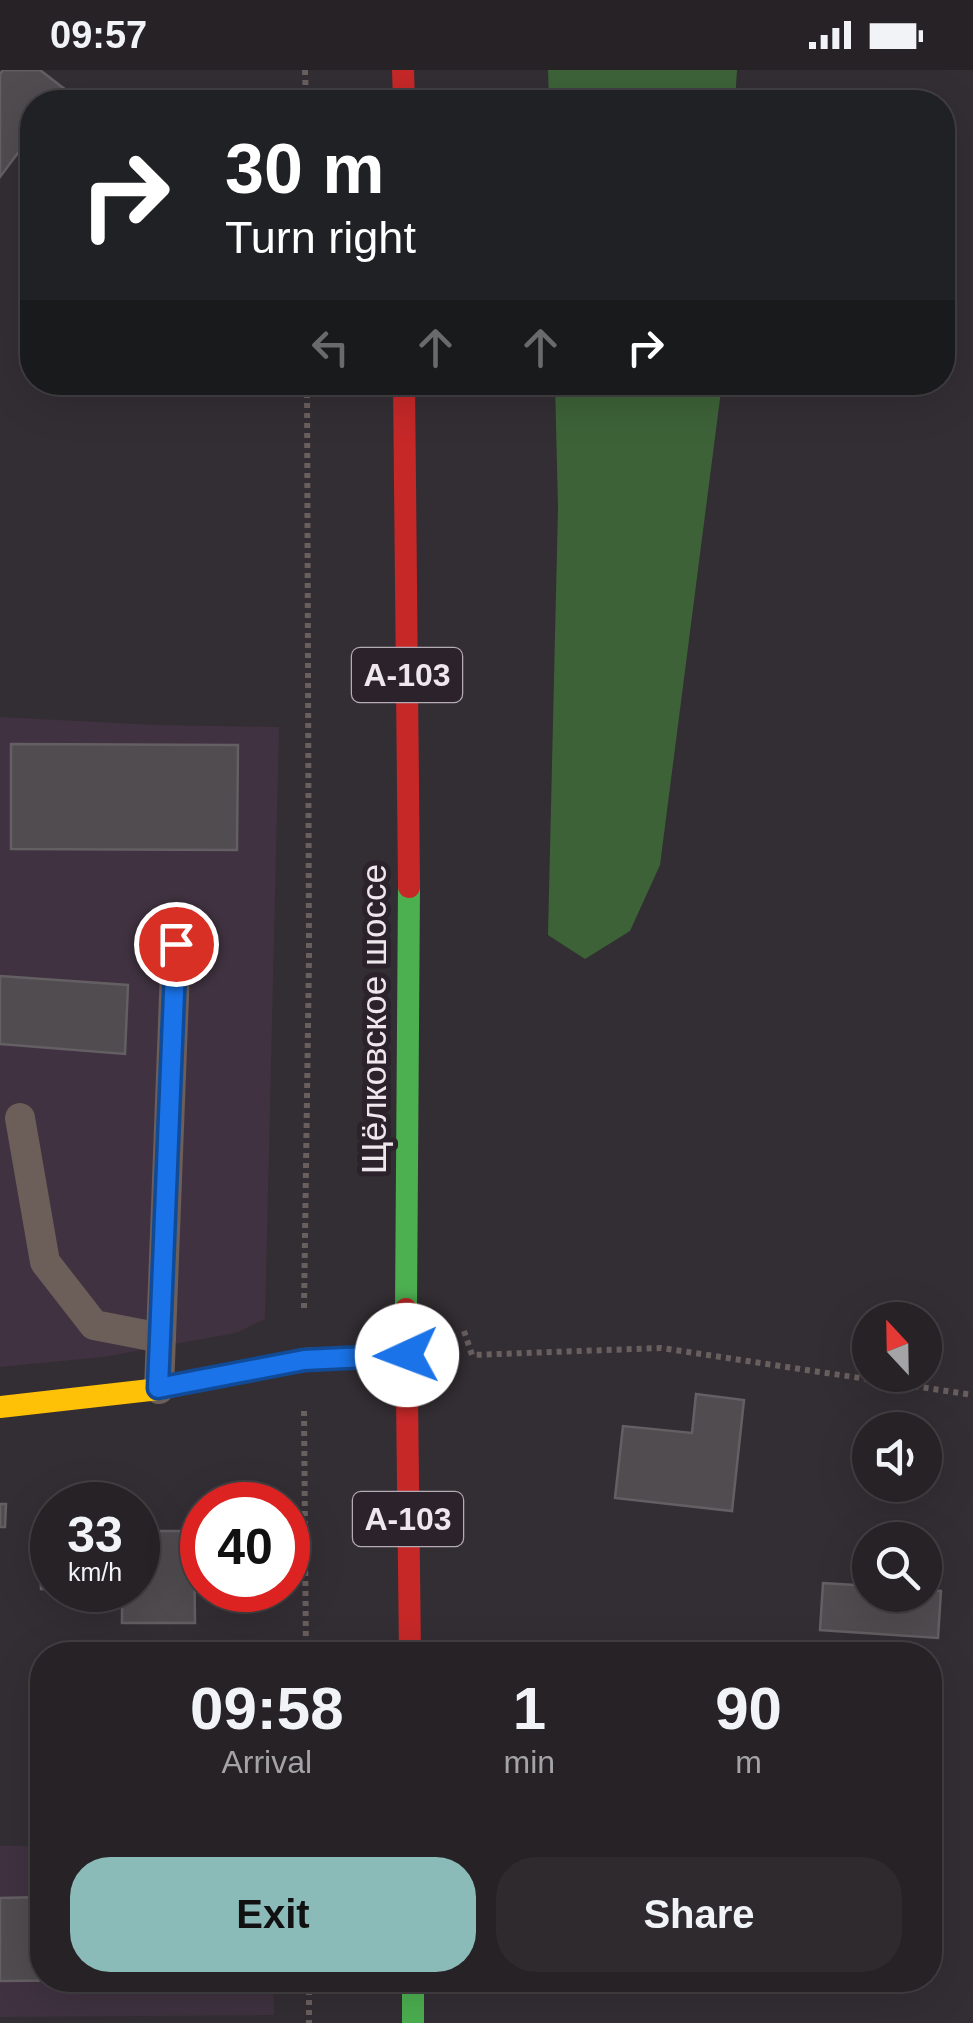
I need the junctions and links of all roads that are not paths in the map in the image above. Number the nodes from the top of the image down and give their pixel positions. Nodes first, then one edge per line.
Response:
1 (404, 395) edge
2 (176, 944) dead end
3 (20, 1118) dead end
4 (161, 1338) junction
5 (407, 1355) junction
6 (158, 1388) junction
7 (0, 1407) edge
8 (410, 1642) edge
9 (413, 1992) edge
10 (414, 2023) edge

1 - 5 main road, Щёлковское шоссе / А-103
2 - 4 lane
3 - 4 lane
4 - 6 lane
5 - 6 main road
5 - 8 main road, Щёлковское шоссе / А-103
6 - 7 main road
9 - 10 main road

